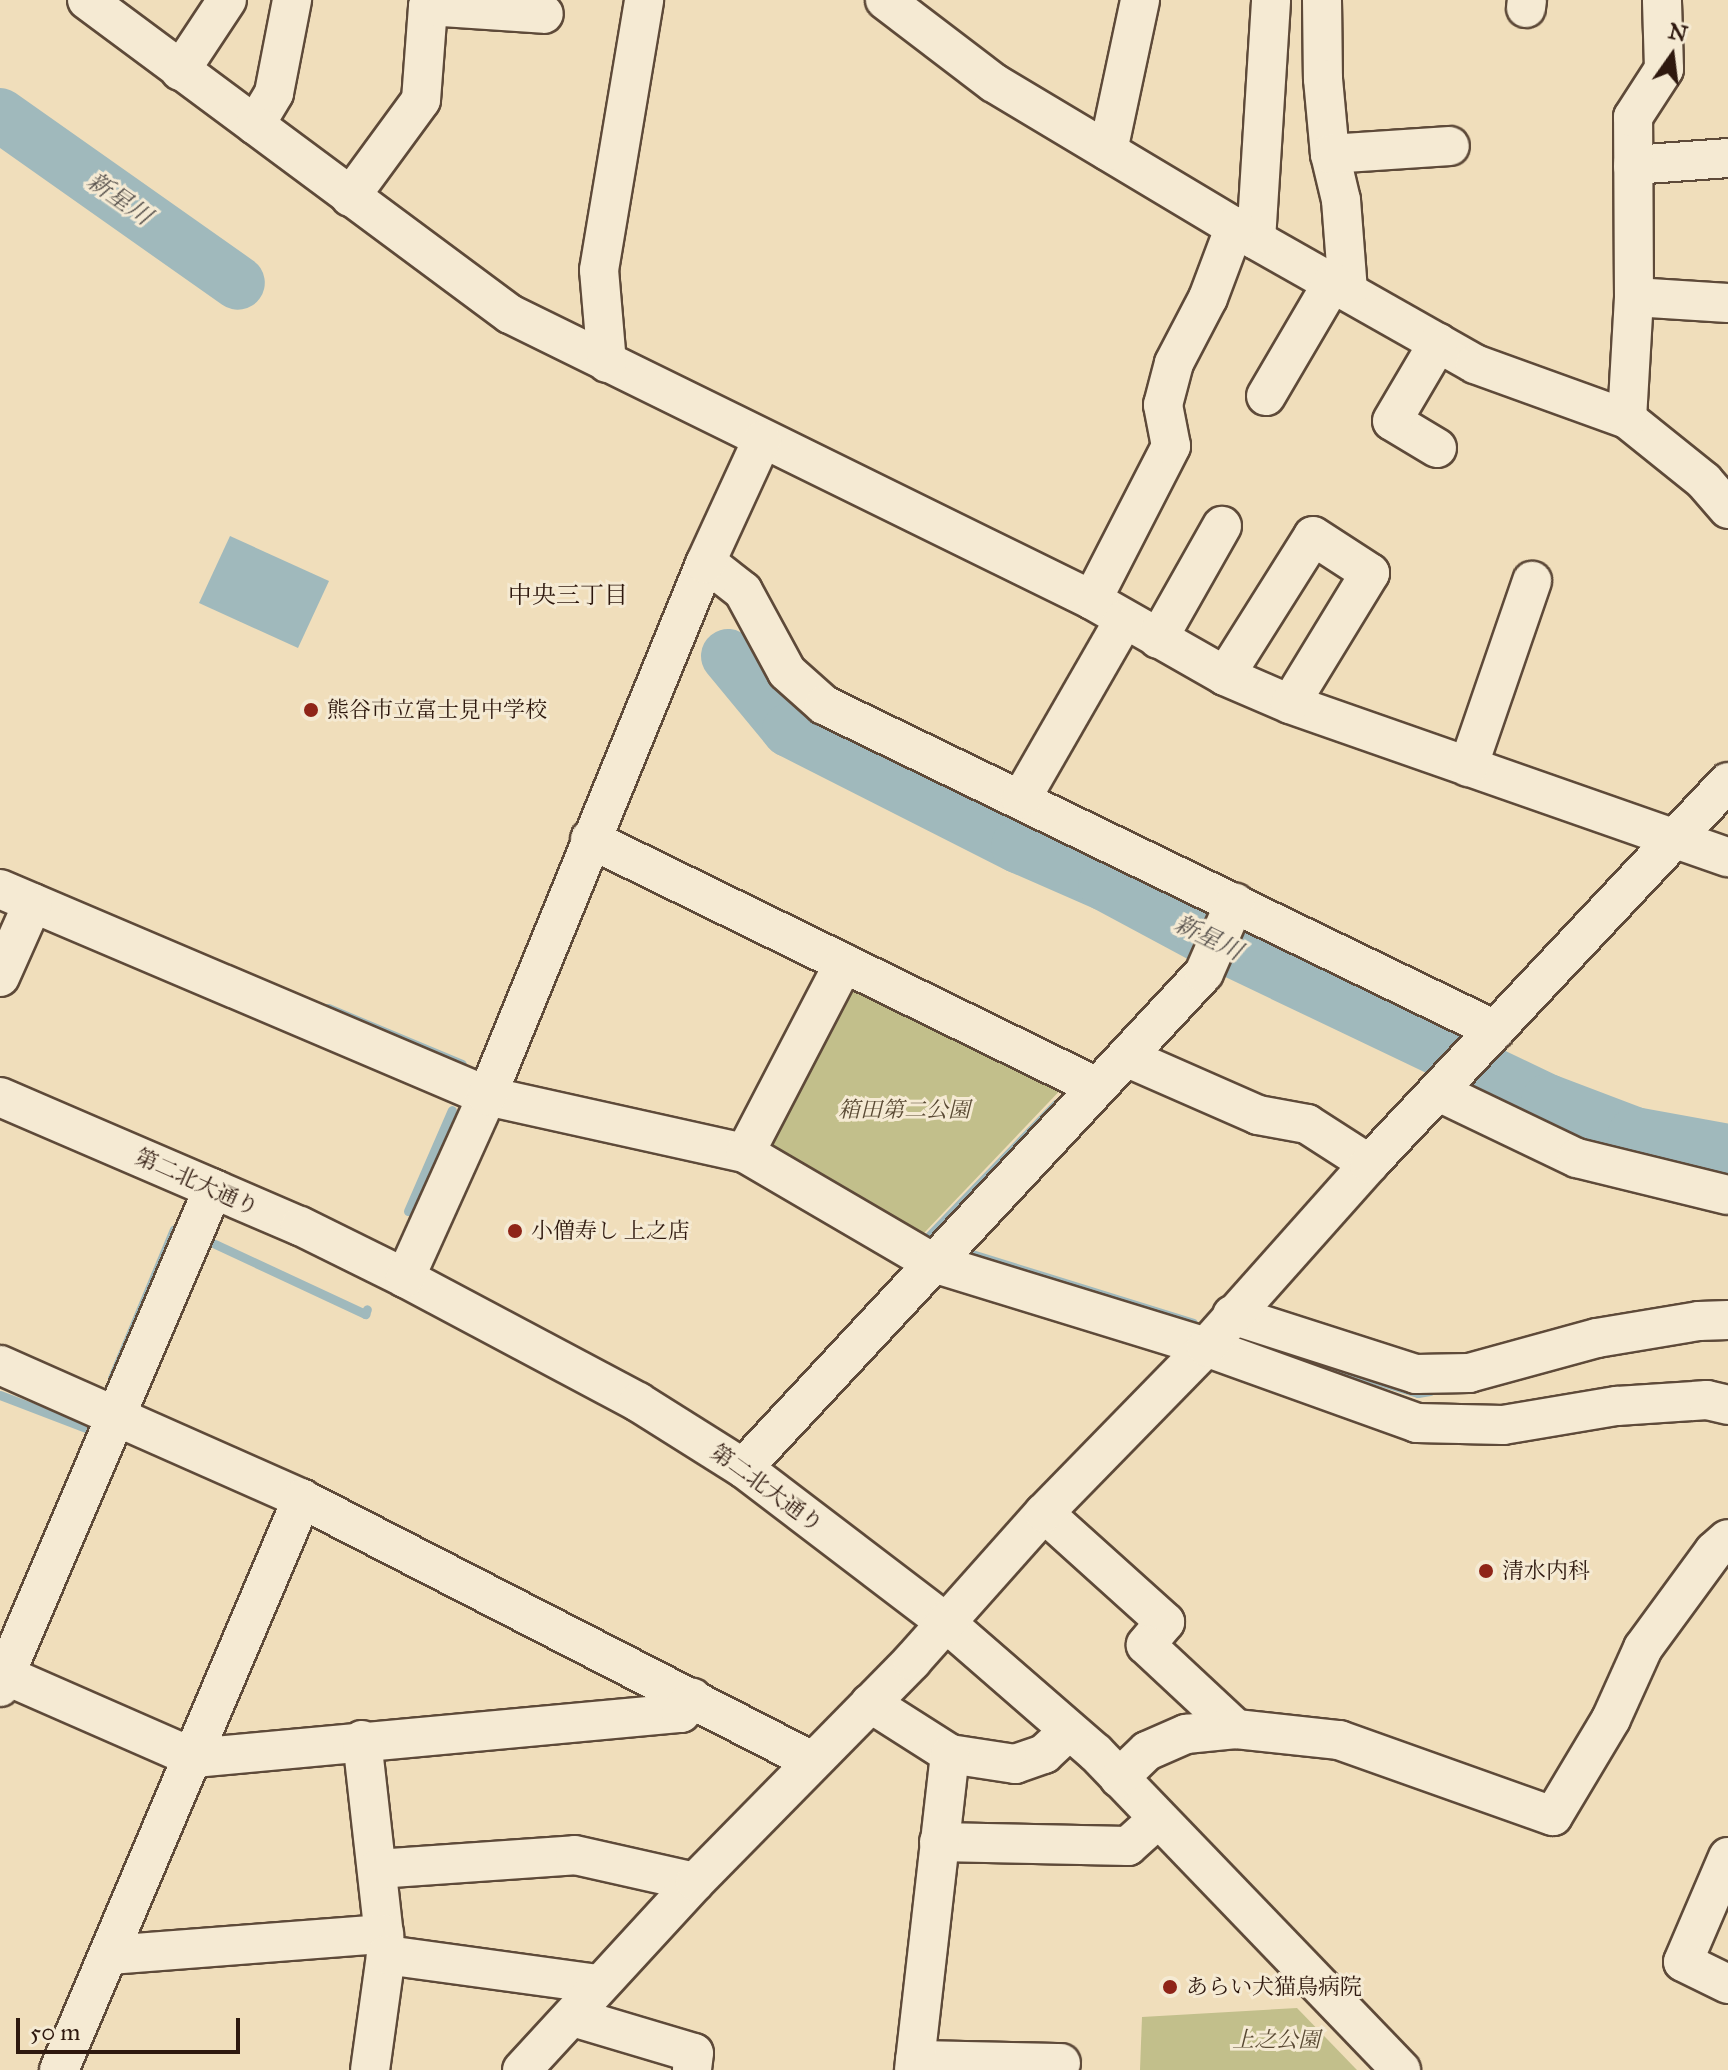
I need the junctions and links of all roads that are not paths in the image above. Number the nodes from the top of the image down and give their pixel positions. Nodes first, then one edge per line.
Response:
1 (87, 0) edge
2 (227, 0) edge
3 (292, 0) edge
4 (644, 0) edge
5 (1140, 0) edge
6 (1271, 0) edge
7 (1322, 0) edge
8 (1662, 0) edge
9 (487, 5) edge
10 (900, 6) edge
11 (544, 14) dead end
12 (180, 71) junction
13 (255, 125) junction
14 (1450, 146) dead end
15 (1108, 151) junction
16 (1330, 154) junction
17 (1728, 158) edge
18 (1633, 165) junction
19 (350, 197) junction
20 (1246, 233) junction
21 (1340, 287) junction
22 (1634, 297) junction
23 (1728, 303) edge
24 (1438, 343) junction
25 (607, 363) junction
26 (1266, 396) dead end
27 (1627, 419) junction
28 (762, 440) junction
29 (1437, 448) dead end
30 (1728, 509) edge
31 (1222, 526) dead end
32 (706, 562) junction
33 (1532, 581) dead end
34 (1092, 600) junction
35 (1124, 620) junction
36 (1158, 639) junction
37 (1225, 676) junction
38 (1290, 704) junction
39 (1468, 767) junction
40 (1728, 782) edge
41 (1021, 799) junction
42 (590, 839) junction
43 (1676, 839) junction
44 (1728, 857) edge
45 (16, 896) edge
46 (1234, 903) junction
47 (844, 963) junction
48 (0, 977) edge
49 (1494, 1031) junction
50 (1126, 1057) junction
51 (1097, 1087) junction
52 (1440, 1091) junction
53 (487, 1096) junction
54 (0, 1097) edge
55 (745, 1153) junction
56 (1369, 1164) junction
57 (213, 1189) junction
58 (1728, 1195) edge
59 (937, 1258) junction
60 (405, 1278) junction
61 (1728, 1320) edge
62 (1219, 1331) junction
63 (0, 1365) edge
64 (1728, 1405) edge
65 (116, 1415) junction
66 (743, 1468) junction
67 (302, 1499) junction
68 (1044, 1513) junction
69 (1728, 1539) edge
70 (944, 1621) junction
71 (3, 1681) edge
72 (692, 1697) junction
73 (870, 1703) junction
74 (1236, 1729) junction
75 (1069, 1731) junction
76 (362, 1740) junction
77 (950, 1754) junction
78 (194, 1758) junction
79 (812, 1761) junction
80 (1119, 1778) junction
81 (1158, 1819) junction
82 (939, 1842) junction
83 (1728, 1857) edge
84 (377, 1869) junction
85 (695, 1882) junction
86 (385, 1944) junction
87 (109, 1955) junction
88 (599, 1984) junction
89 (1728, 1984) edge
90 (573, 2017) junction
91 (1061, 2063) dead end
92 (914, 2065) edge
93 (59, 2070) edge
94 (370, 2070) edge
95 (522, 2070) edge
96 (692, 2070) edge
97 (1401, 2070) edge

1 - 12 street
2 - 12 street
3 - 13 street
4 - 25 street
5 - 15 street
6 - 20 street
7 - 16 street
8 - 18 street
9 - 11 street
9 - 19 street
10 - 15 street
12 - 13 street
13 - 19 street
14 - 16 street
15 - 20 street
16 - 21 street
17 - 18 street
18 - 22 street
19 - 25 street
20 - 21 street
20 - 34 street
21 - 24 street
21 - 26 street
22 - 23 street
22 - 27 street
24 - 27 street
24 - 29 street
25 - 28 street
27 - 30 street
28 - 32 street
28 - 34 street
31 - 36 street
32 - 41 street
32 - 42 street
33 - 39 street
34 - 35 street
35 - 36 street
35 - 41 street
36 - 37 street
37 - 38 street
37 - 38 street
38 - 39 street
39 - 43 street
40 - 43 street
41 - 46 street
42 - 47 street
42 - 53 street
43 - 44 street
43 - 49 street
45 - 48 street
45 - 53 street
46 - 49 street
46 - 50 street
47 - 51 street
47 - 55 street
49 - 52 street
50 - 51 street
50 - 56 street
51 - 59 street
52 - 56 street
52 - 58 street
53 - 55 street
53 - 60 street
54 - 57 street, 第二北大通り
55 - 59 street
56 - 62 street
57 - 60 street, 第二北大通り
57 - 65 street
59 - 62 street
59 - 66 street
60 - 66 street, 第二北大通り
61 - 62 street
62 - 64 street
62 - 68 street
63 - 65 street
65 - 67 street
65 - 71 street
66 - 70 street, 第二北大通り
67 - 72 street
67 - 78 street
68 - 70 street
68 - 74 street
69 - 74 street
70 - 73 street
70 - 75 street, 第二北大通り
71 - 78 street
72 - 76 street
72 - 79 street
73 - 77 street
73 - 79 street
74 - 80 street
75 - 77 street
75 - 80 street, 第二北大通り
76 - 78 street
76 - 84 street
77 - 82 street
78 - 87 street
79 - 85 street
80 - 81 street, 第二北大通り
81 - 82 street
81 - 97 street, 第二北大通り
82 - 92 street
83 - 89 street
84 - 85 street
84 - 86 street
85 - 88 street
86 - 87 street
86 - 88 street
86 - 94 street
87 - 93 street
88 - 90 street
90 - 95 street
90 - 96 street
91 - 92 street

